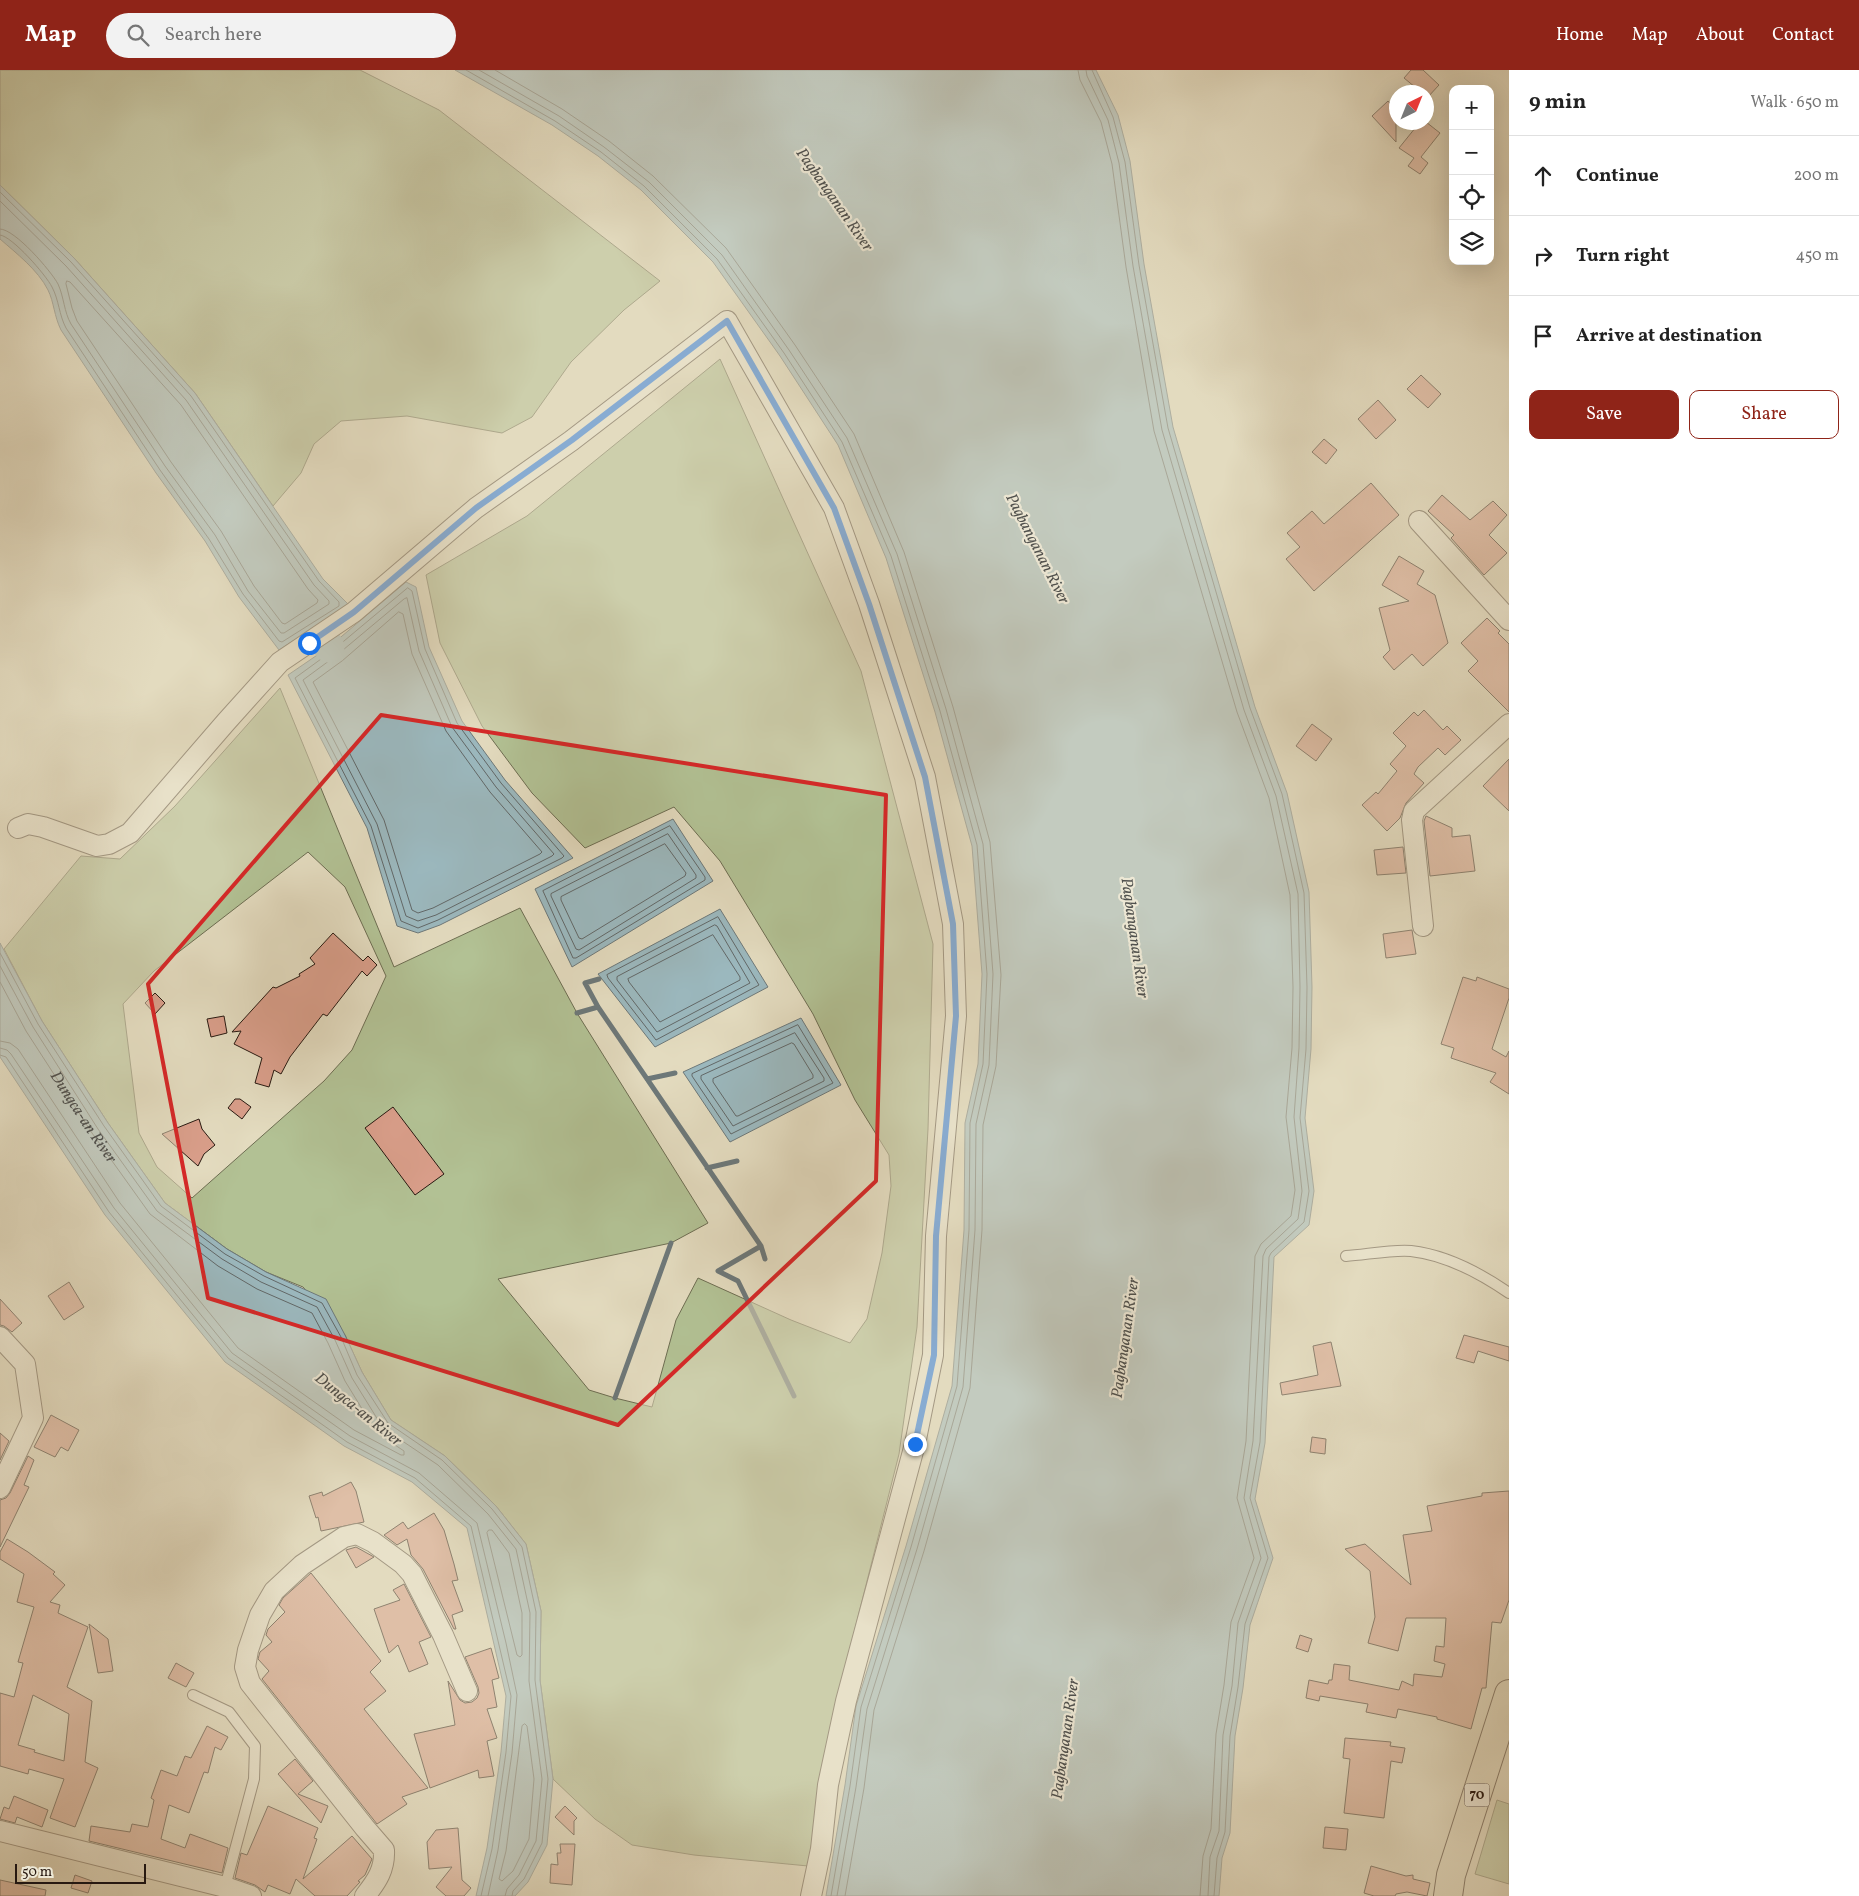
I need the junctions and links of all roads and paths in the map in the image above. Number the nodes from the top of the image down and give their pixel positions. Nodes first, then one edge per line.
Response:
1 (1419, 521) dead end
2 (1509, 620) edge
3 (1509, 724) edge
4 (18, 828) dead end
5 (1423, 926) dead end
6 (1346, 1256) dead end
7 (1509, 1293) edge
8 (0, 1337) edge
9 (0, 1488) edge
10 (468, 1690) dead end
11 (1509, 1694) edge
12 (193, 1695) dead end
13 (1504, 1729) edge
14 (0, 1831) edge
15 (225, 1887) junction
16 (251, 1896) edge
17 (366, 1896) edge
18 (811, 1896) edge
19 (1448, 1896) edge

1 - 2 street
3 - 5 street
4 - 18 street
6 - 7 lane
8 - 9 street
10 - 17 street
11 - 13 main road, 70
12 - 15 lane
13 - 19 main road, 70
14 - 15 street
15 - 16 street

